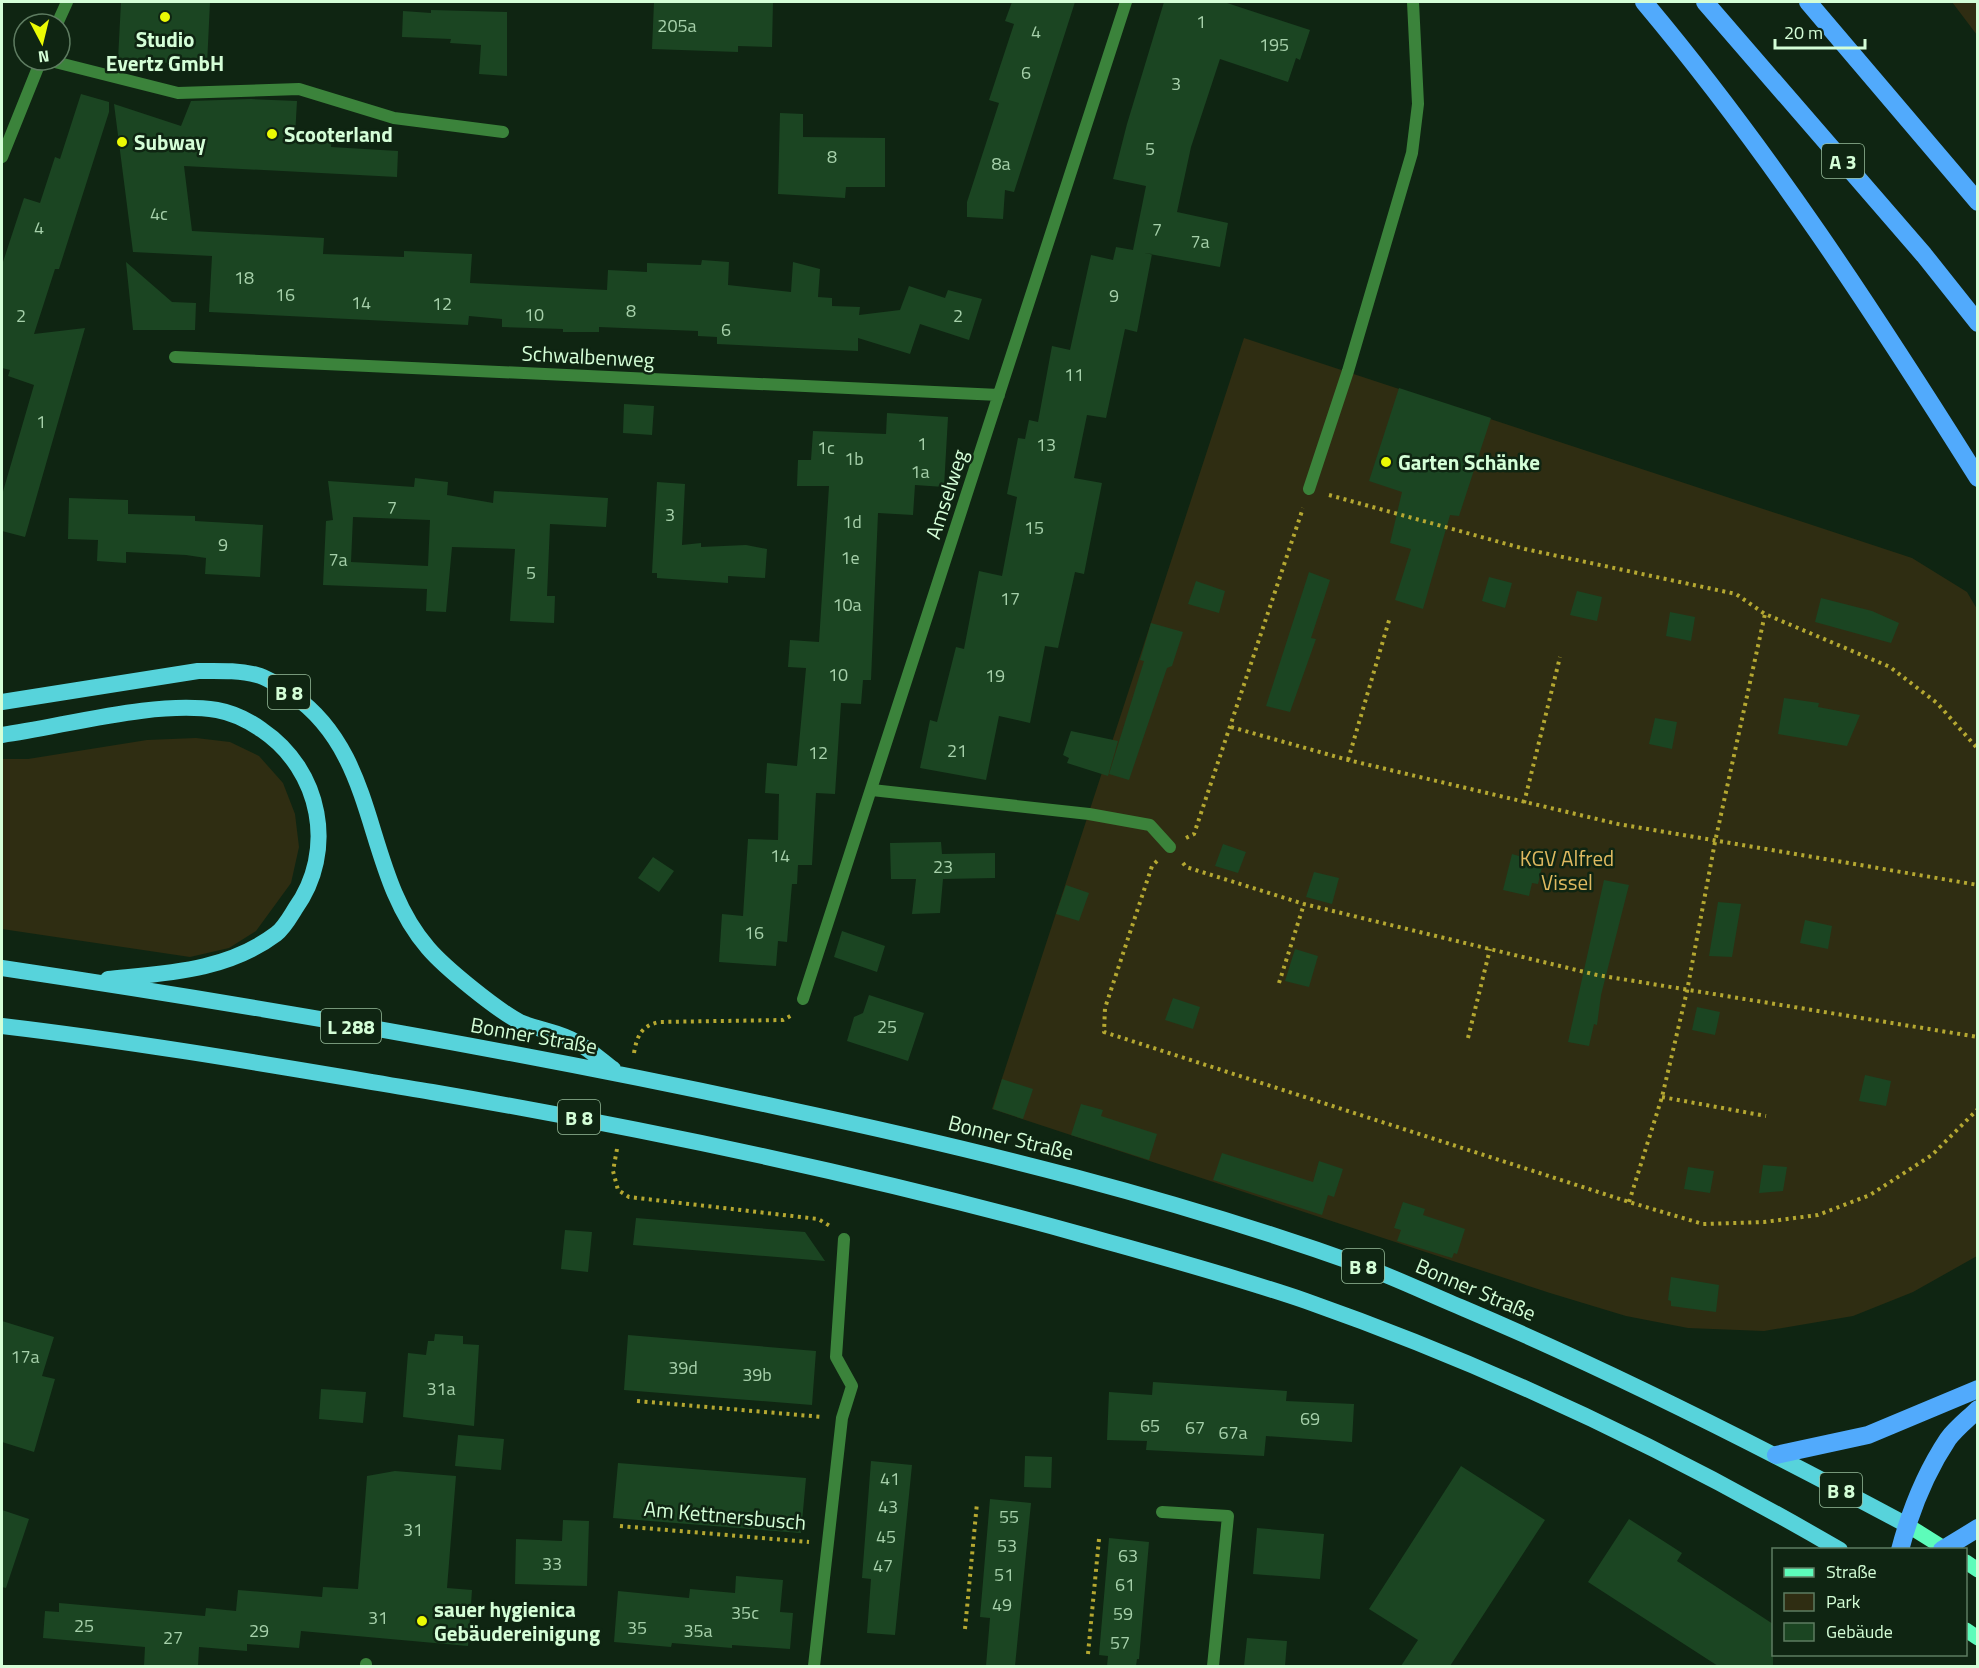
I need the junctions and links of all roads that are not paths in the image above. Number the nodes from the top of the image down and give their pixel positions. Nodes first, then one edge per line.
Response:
1 (1126, 2) edge
2 (1413, 2) edge
3 (1644, 2) edge
4 (1705, 2) edge
5 (1808, 2) edge
6 (72, 66) edge
7 (36, 72) edge
8 (503, 132) dead end
9 (2, 157) edge
10 (1977, 202) edge
11 (1977, 323) edge
12 (175, 357) dead end
13 (999, 395) junction
14 (1977, 478) edge
15 (1309, 489) road end
16 (2, 702) edge
17 (2, 735) edge
18 (872, 790) junction
19 (1170, 847) road end
20 (2, 968) edge
21 (86, 981) junction
22 (803, 999) road end
23 (2, 1026) edge
24 (616, 1072) junction
25 (844, 1239) road end
26 (1977, 1389) edge
27 (1977, 1409) edge
28 (1776, 1455) junction
29 (1162, 1512) dead end
30 (1907, 1525) junction
31 (1977, 1528) edge
32 (1836, 1548) edge
33 (1901, 1548) edge
34 (1942, 1548) edge
35 (1946, 1548) edge
36 (814, 1666) edge
37 (1213, 1666) edge

1 - 13 street, Amselweg
2 - 15 street
3 - 14 highway
4 - 11 highway, A 3
5 - 10 highway
6 - 8 street
7 - 9 street
12 - 13 street, Schwalbenweg
13 - 18 street, Amselweg
16 - 24 highway, B 8
17 - 21 highway
18 - 19 street
18 - 22 street, Amselweg
20 - 21 highway, Bonner Straße / L 288
21 - 24 highway, Bonner Straße / L 288
23 - 32 highway, B 8
24 - 28 highway, Bonner Straße / B 8
25 - 36 street, Am Kettnersbusch
26 - 28 highway
27 - 30 highway
28 - 30 highway, Bonner Straße / B 8
29 - 37 street
30 - 33 highway
30 - 34 main road, Bonner Straße / B 8
31 - 35 highway

